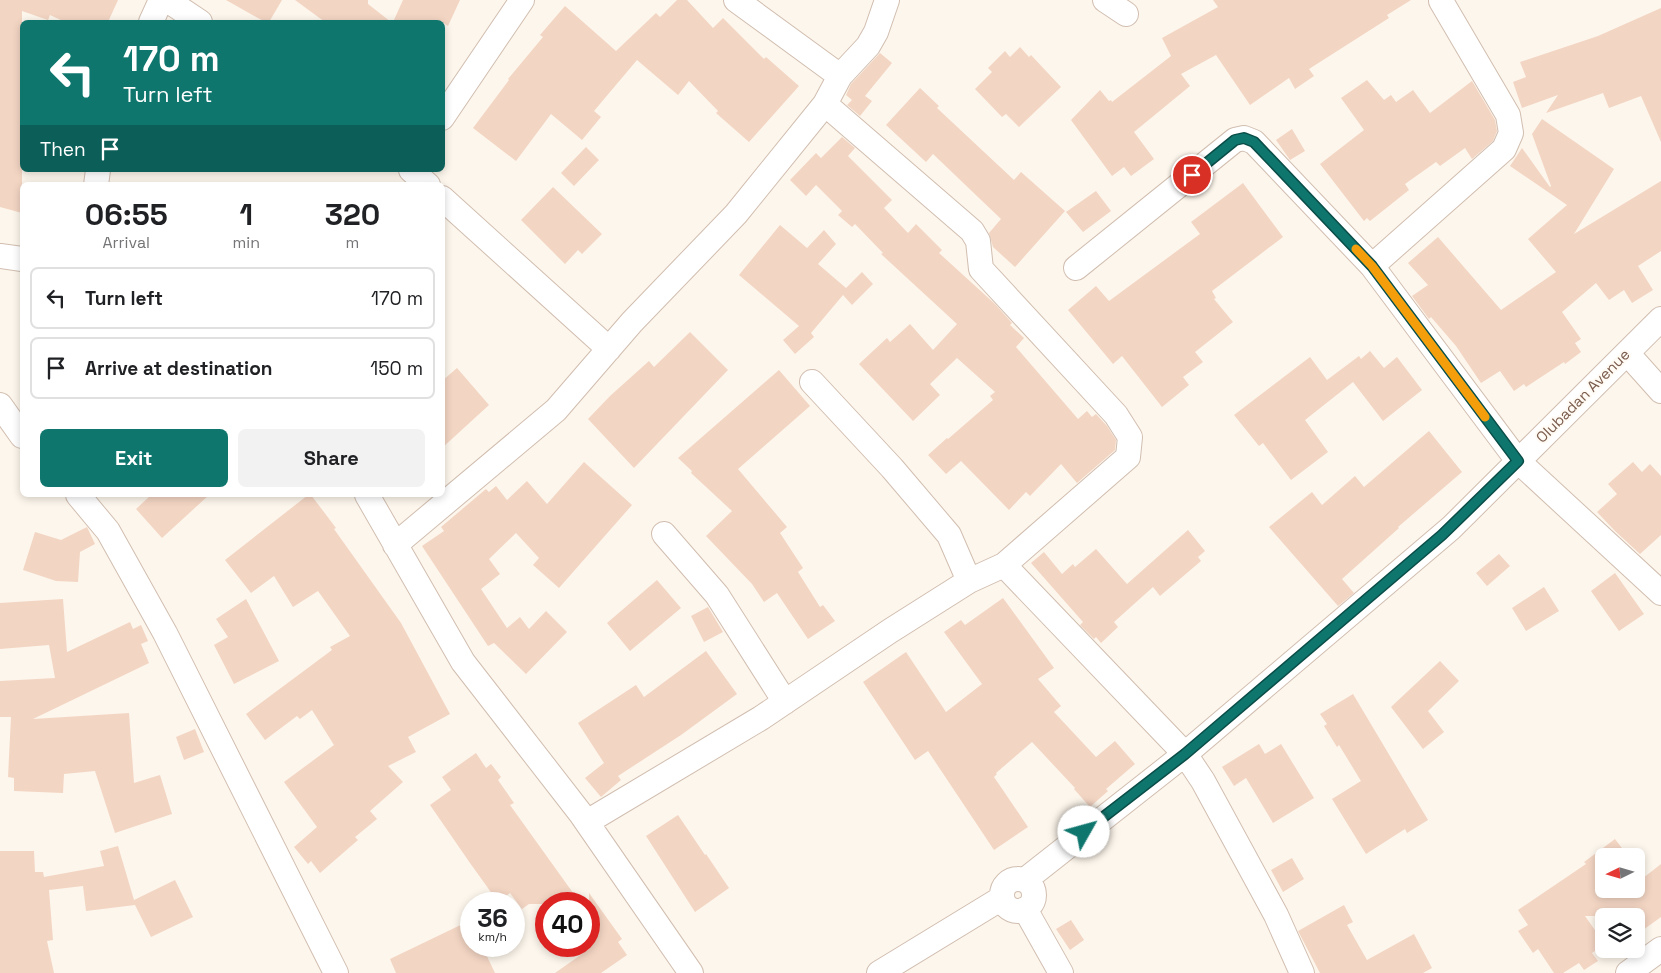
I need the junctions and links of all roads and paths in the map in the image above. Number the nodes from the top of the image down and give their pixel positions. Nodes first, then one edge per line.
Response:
1 (161, 0) edge
2 (167, 0) edge
3 (522, 0) edge
4 (736, 0) edge
5 (887, 0) edge
6 (1105, 0) edge
7 (1441, 1) edge
8 (1126, 14) dead end
9 (152, 20) edge
10 (197, 20) edge
11 (840, 76) junction
12 (825, 104) junction
13 (445, 114) edge
14 (413, 172) edge
15 (425, 182) edge
16 (445, 201) edge
17 (0, 256) edge
18 (20, 259) edge
19 (1372, 266) junction
20 (1076, 268) dead end
21 (1661, 319) edge
22 (609, 349) junction
23 (1627, 353) junction
24 (812, 382) dead end
25 (1661, 391) edge
26 (0, 405) edge
27 (20, 433) edge
28 (1518, 461) junction
29 (80, 497) edge
30 (369, 497) edge
31 (664, 534) dead end
32 (395, 545) junction
33 (1004, 565) junction
34 (969, 581) junction
35 (1661, 592) edge
36 (785, 702) junction
37 (1185, 754) junction
38 (587, 822) junction
39 (1025, 880) junction
40 (1002, 898) junction
41 (1025, 909) junction
42 (1661, 949) edge
43 (336, 973) edge
44 (691, 973) edge
45 (879, 973) edge
46 (1061, 973) edge
47 (1302, 973) edge
48 (1628, 973) edge

1 - 9 street
2 - 10 street
3 - 13 street
4 - 11 street
5 - 11 street
6 - 8 street
7 - 19 street
11 - 12 street
12 - 22 street
12 - 33 street
14 - 15 street
16 - 22 street
17 - 18 street
19 - 20 street
19 - 28 street
21 - 23 street, Olubadan Avenue
22 - 32 street
23 - 25 street
23 - 28 street, Olubadan Avenue
24 - 34 street
26 - 27 street
28 - 35 street
28 - 37 street, Olubadan Avenue
29 - 43 street
30 - 32 street
31 - 36 street
32 - 38 street
33 - 34 street
33 - 37 street
34 - 36 street
36 - 38 street
37 - 39 street, Olubadan Avenue
37 - 47 street
38 - 44 street
39 - 40 street
39 - 41 street
40 - 41 street
40 - 45 street
41 - 46 street
42 - 48 street

